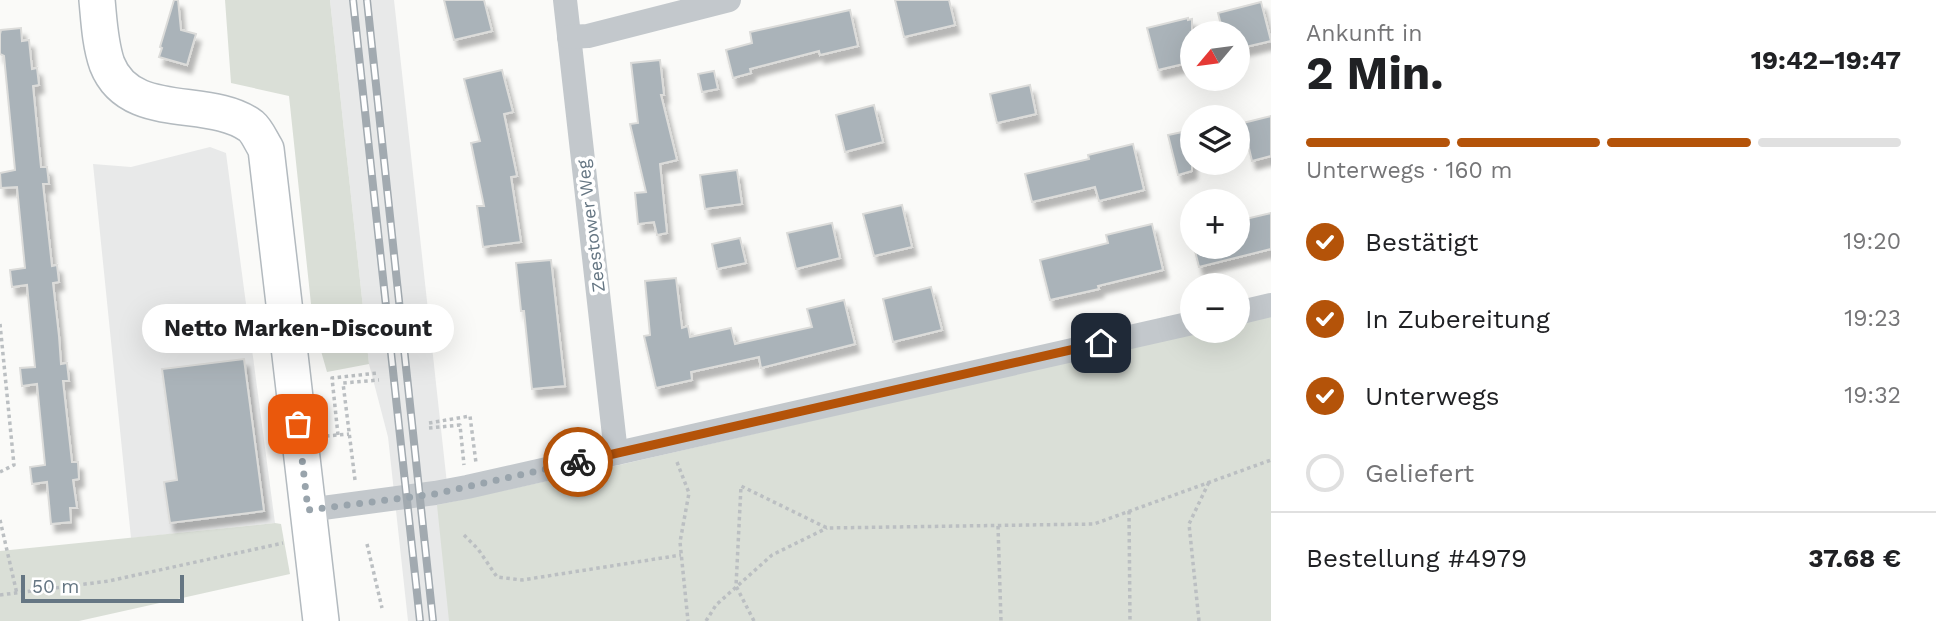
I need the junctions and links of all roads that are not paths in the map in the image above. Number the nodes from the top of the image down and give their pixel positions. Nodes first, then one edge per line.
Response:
1 (97, 0) edge
2 (565, 0) edge
3 (729, 0) edge
4 (569, 37) junction
5 (1271, 305) edge
6 (1250, 310) edge
7 (1180, 326) edge
8 (616, 453) junction
9 (308, 510) junction
10 (321, 621) edge

1 - 9 street
2 - 4 street, Zeestower Weg
3 - 4 street
4 - 8 street, Zeestower Weg
5 - 6 street
7 - 8 street
8 - 9 street
9 - 10 street

